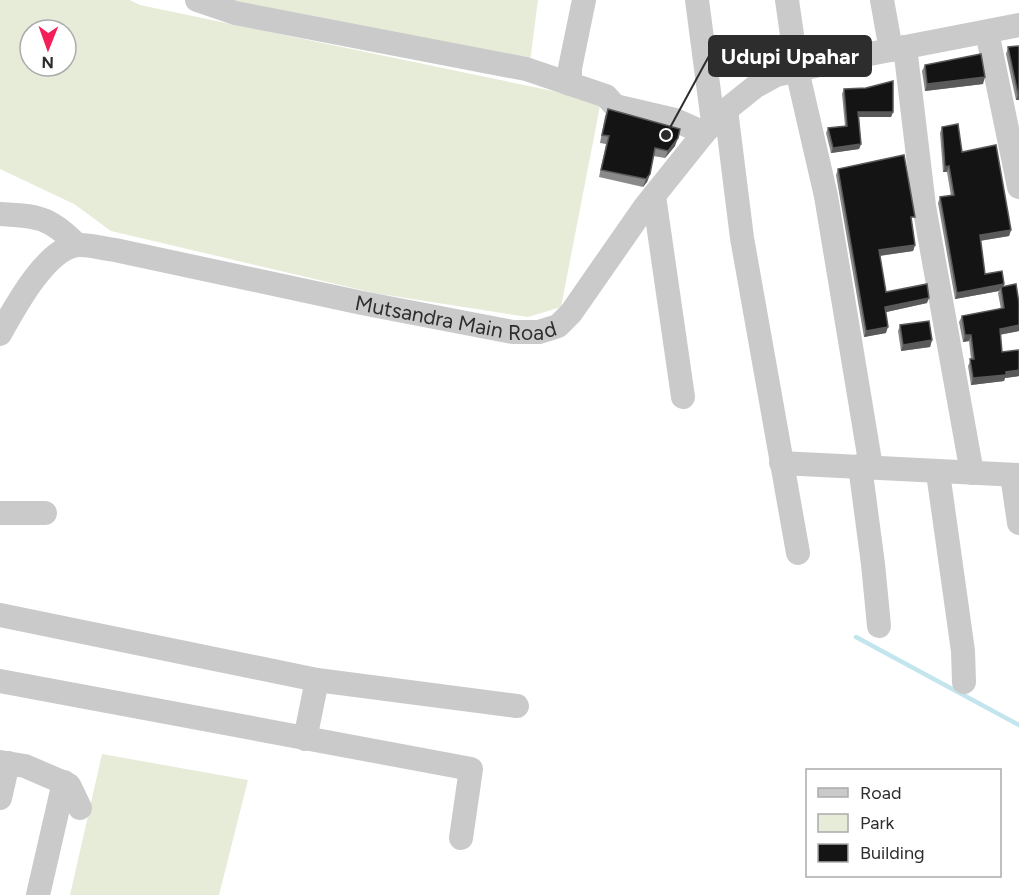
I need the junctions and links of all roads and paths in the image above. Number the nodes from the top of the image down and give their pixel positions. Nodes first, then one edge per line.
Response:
1 (197, 0) edge
2 (584, 0) edge
3 (697, 0) edge
4 (787, 0) edge
5 (882, 0) edge
6 (1019, 25) edge
7 (987, 32) junction
8 (898, 49) junction
9 (797, 70) junction
10 (570, 84) junction
11 (715, 121) junction
12 (1019, 187) edge
13 (654, 196) junction
14 (0, 214) edge
15 (77, 245) junction
16 (24, 292) junction
17 (0, 296) edge
18 (0, 334) edge
19 (682, 397) dead end
20 (781, 463) junction
21 (865, 467) junction
22 (938, 473) junction
23 (972, 473) junction
24 (1016, 475) edge
25 (0, 513) edge
26 (45, 513) dead end
27 (1019, 523) edge
28 (798, 553) dead end
29 (0, 615) edge
30 (879, 626) dead end
31 (317, 680) junction
32 (0, 681) edge
33 (964, 682) dead end
34 (517, 706) dead end
35 (305, 739) junction
36 (4, 762) edge
37 (63, 782) junction
38 (0, 798) edge
39 (80, 808) dead end
40 (461, 838) dead end
41 (38, 895) edge

1 - 10 street
2 - 10 street
3 - 11 street
4 - 9 street
5 - 8 street
6 - 7 street, Mutsandra Main Road
7 - 8 street, Mutsandra Main Road
7 - 12 street
8 - 9 street, Mutsandra Main Road
8 - 23 street
9 - 11 street, Mutsandra Main Road
9 - 21 street
10 - 11 street
11 - 13 street, Mutsandra Main Road
11 - 20 street
13 - 15 street, Mutsandra Main Road
13 - 19 street
14 - 15 street
15 - 16 street
16 - 17 street
16 - 18 street
20 - 21 street
20 - 28 street
21 - 22 street
21 - 30 street
22 - 23 street
22 - 33 street
23 - 24 street
24 - 27 street
25 - 26 street
29 - 31 street
31 - 34 street
31 - 35 street
32 - 35 street
35 - 40 street
36 - 37 street
36 - 38 street
37 - 39 street
37 - 41 street

